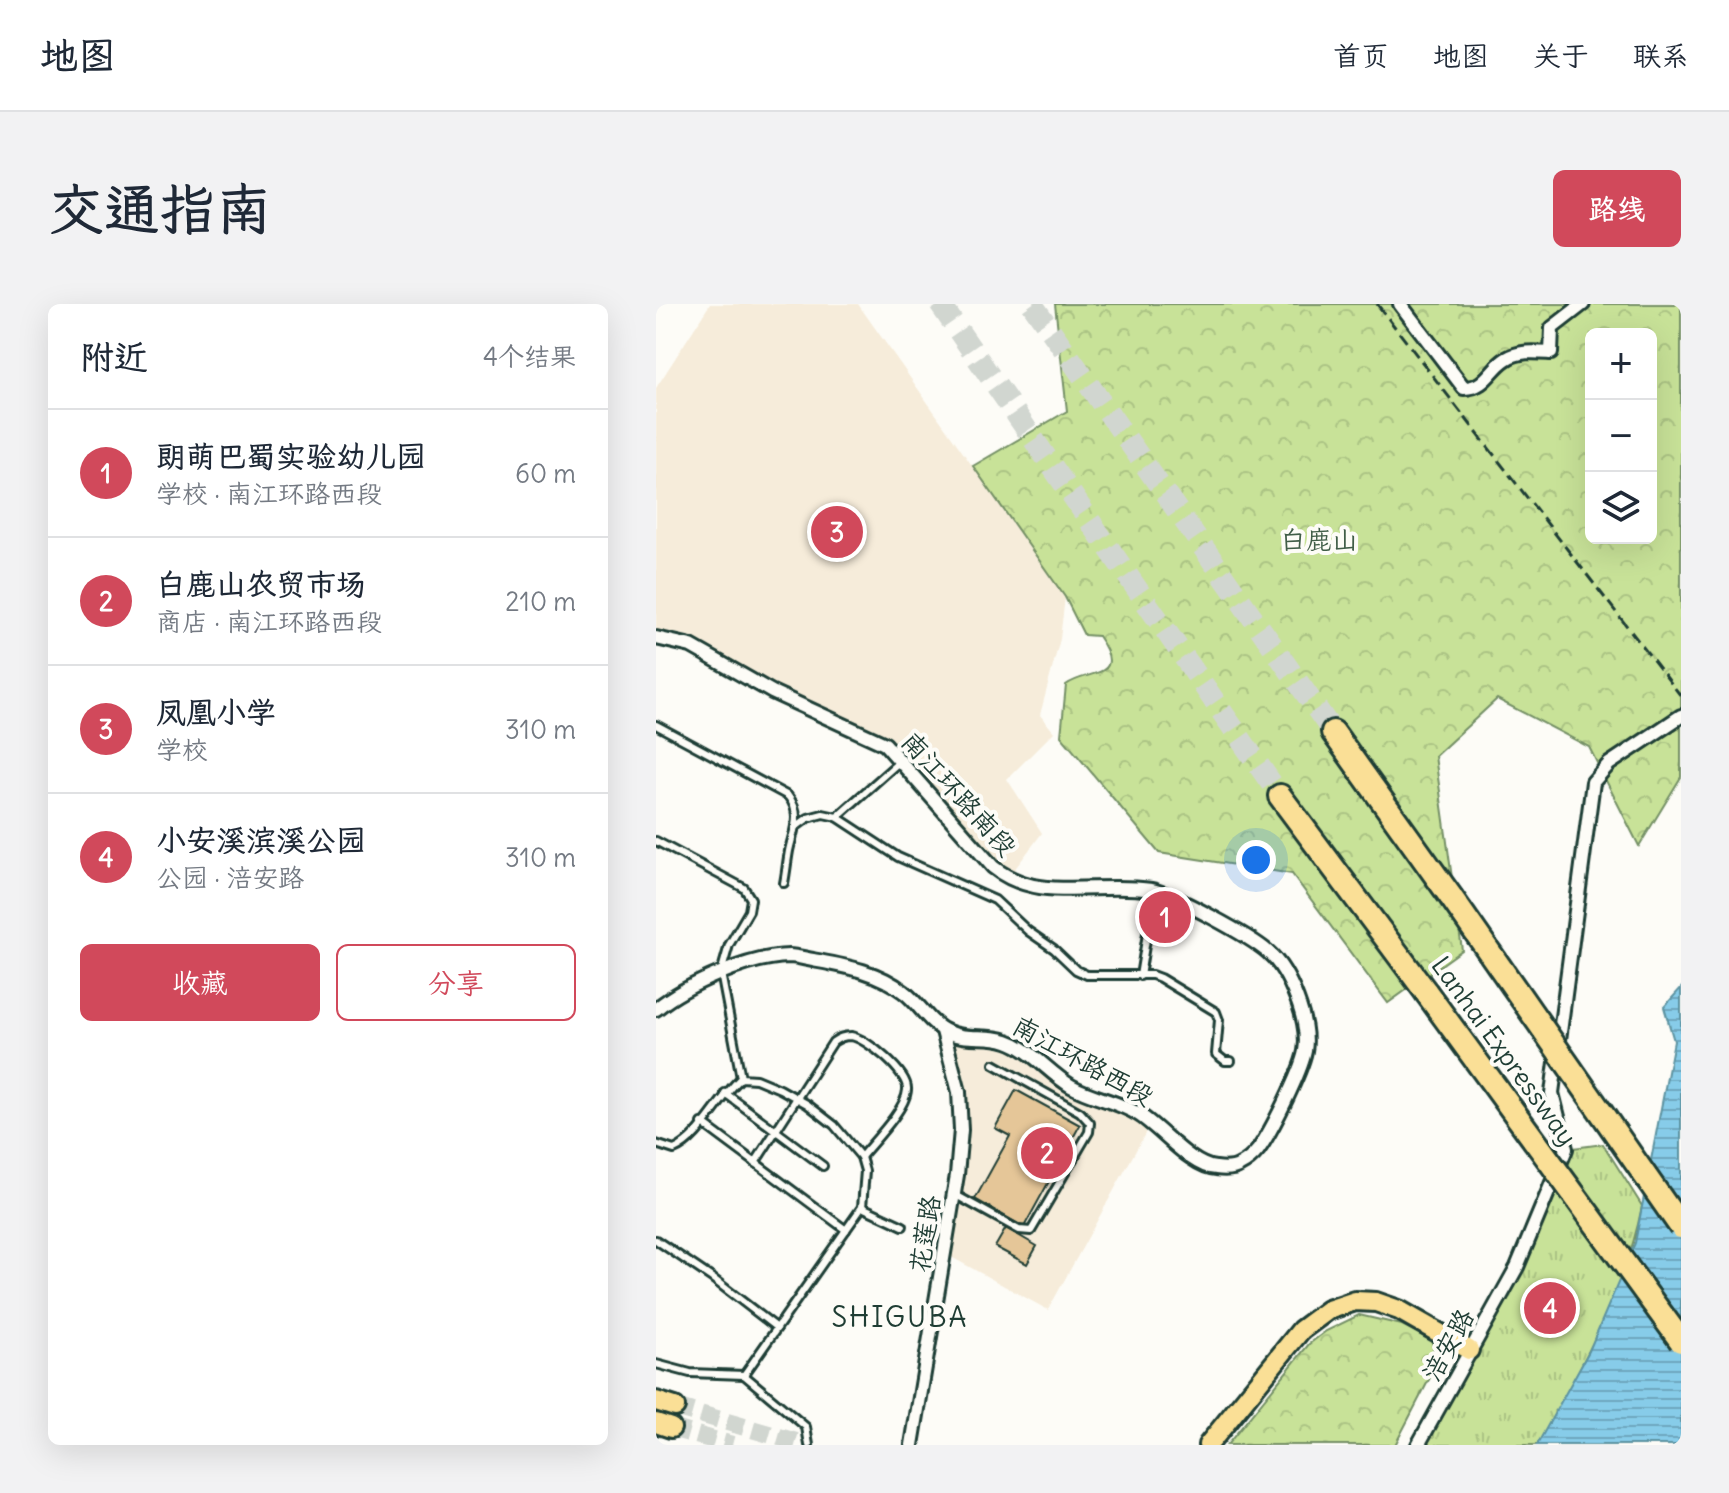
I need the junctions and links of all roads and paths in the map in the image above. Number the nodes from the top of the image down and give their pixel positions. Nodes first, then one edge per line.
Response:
1 (1400, 304) edge
2 (1583, 304) edge
3 (656, 638) edge
4 (1681, 716) edge
5 (659, 727) edge
6 (1333, 732) tunnel mouth
7 (656, 738) edge
8 (901, 759) junction
9 (1280, 796) tunnel mouth
10 (837, 817) junction
11 (797, 826) junction
12 (656, 841) edge
13 (784, 883) dead end
14 (1154, 891) junction
15 (721, 973) junction
16 (1140, 976) junction
17 (656, 1009) edge
18 (943, 1031) junction
19 (1231, 1061) dead end
20 (994, 1064) dead end
21 (741, 1078) junction
22 (725, 1093) junction
23 (797, 1099) junction
24 (702, 1123) junction
25 (776, 1131) junction
26 (656, 1144) edge
27 (861, 1157) junction
28 (755, 1163) junction
29 (823, 1166) dead end
30 (954, 1194) junction
31 (862, 1207) junction
32 (903, 1226) dead end
33 (1681, 1227) edge
34 (846, 1230) junction
35 (656, 1240) edge
36 (777, 1328) junction
37 (1681, 1341) edge
38 (1469, 1350) junction
39 (656, 1364) edge
40 (744, 1375) junction
41 (656, 1401) edge
42 (675, 1407) tunnel mouth
43 (809, 1445) edge
44 (912, 1445) edge
45 (1208, 1445) edge
46 (1418, 1445) edge

1 - 2 street
3 - 8 street, 南江环路南段
4 - 38 street, 涪安路
5 - 7 lane
5 - 11 lane
6 - 33 highway, Lanhai Expressway, bridge
8 - 10 lane
8 - 14 street, 南江环路南段
9 - 37 highway, Lanhai Expressway, bridge
10 - 11 lane
10 - 16 lane
11 - 13 lane
12 - 15 lane
14 - 16 lane
14 - 18 street, 南江环路西段
15 - 17 street
15 - 18 street
15 - 21 lane
16 - 19 lane
18 - 30 street, 花莲路
20 - 30 lane
21 - 22 lane
21 - 23 lane
22 - 24 lane
22 - 25 lane
23 - 25 lane
23 - 27 lane
23 - 27 lane
24 - 26 lane
24 - 28 lane
25 - 28 lane
25 - 29 lane
27 - 31 lane
28 - 34 lane
30 - 44 street, 花莲路
31 - 32 lane
31 - 34 lane
34 - 36 lane
35 - 36 lane
36 - 40 lane
38 - 45 main road
38 - 46 street, 涪安路
39 - 40 lane
40 - 43 lane
41 - 42 main road

